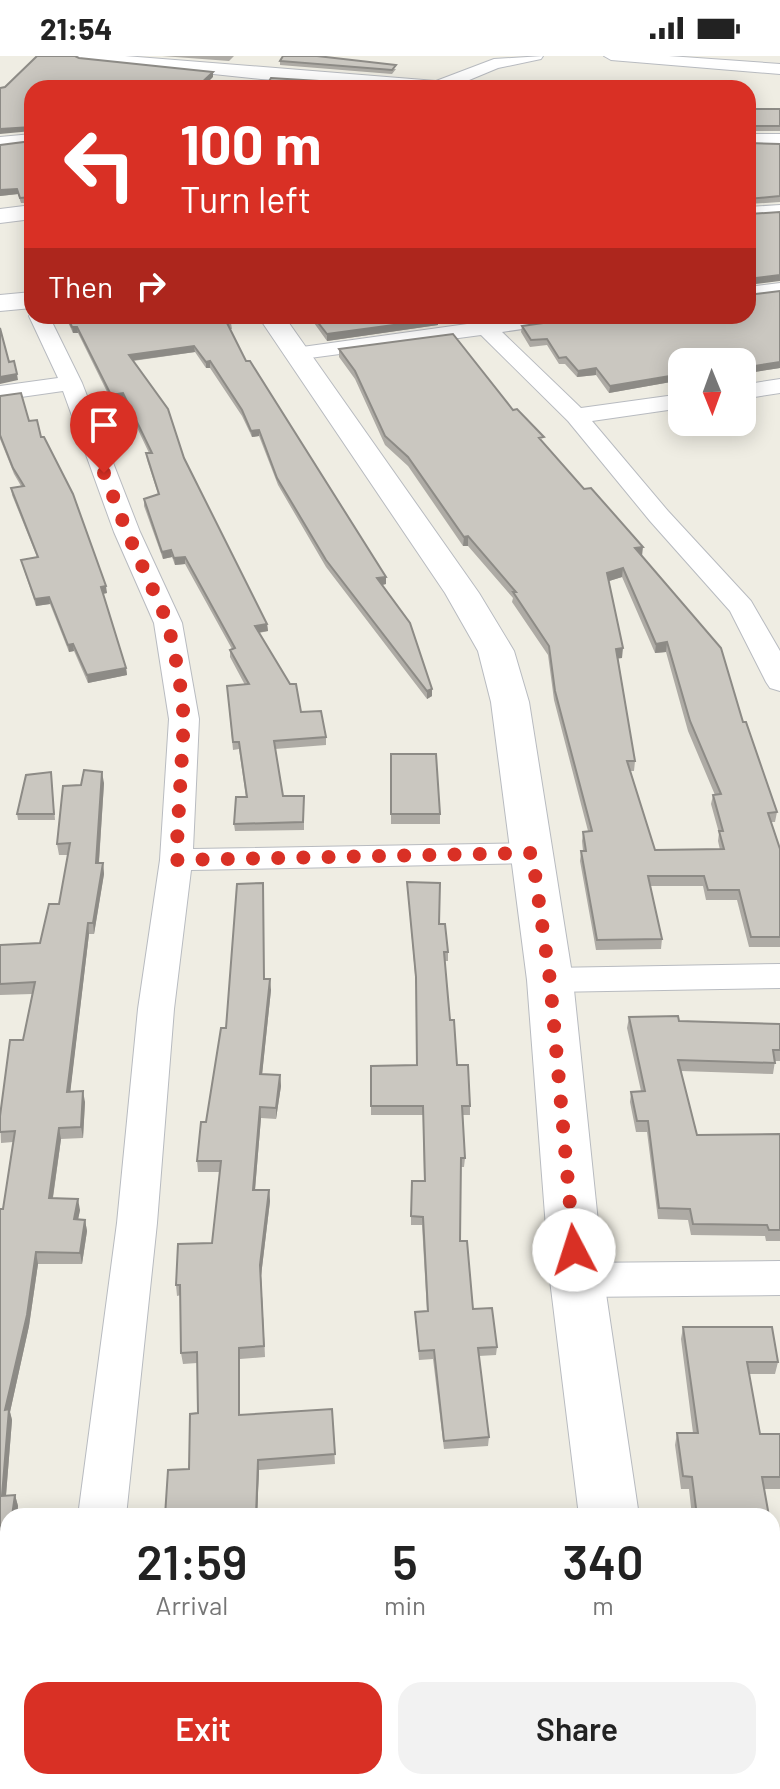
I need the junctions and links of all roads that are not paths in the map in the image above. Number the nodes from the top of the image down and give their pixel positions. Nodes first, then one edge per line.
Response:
1 (80, 56) edge
2 (536, 56) edge
3 (611, 56) edge
4 (780, 69) edge
5 (261, 74) junction
6 (254, 80) edge
7 (333, 80) edge
8 (459, 80) edge
9 (24, 140) edge
10 (756, 140) edge
11 (780, 140) edge
12 (0, 142) edge
13 (780, 210) edge
14 (756, 212) edge
15 (24, 213) edge
16 (0, 216) edge
17 (780, 289) edge
18 (756, 292) edge
19 (24, 301) edge
20 (0, 303) edge
21 (43, 324) edge
22 (276, 324) edge
23 (508, 324) edge
24 (485, 327) junction
25 (295, 354) junction
26 (71, 383) junction
27 (780, 386) edge
28 (756, 390) edge
29 (0, 393) edge
30 (668, 403) edge
31 (576, 416) junction
32 (780, 682) edge
33 (532, 853) junction
34 (176, 860) junction
35 (780, 976) edge
36 (550, 980) junction
37 (780, 1278) edge
38 (577, 1280) junction
39 (103, 1508) edge
40 (608, 1508) edge

1 - 5 street
2 - 8 street
3 - 4 street
5 - 6 street
5 - 7 street
9 - 12 street
10 - 11 street
13 - 14 street
15 - 16 street
17 - 18 street
19 - 20 street
21 - 26 street
22 - 25 street
23 - 24 street
24 - 25 street
24 - 31 street
25 - 33 street
26 - 29 street
26 - 34 street
27 - 28 street
30 - 31 street
31 - 32 street
33 - 34 street
33 - 36 street
34 - 39 street
35 - 36 street
36 - 38 street
37 - 38 street
38 - 40 street

